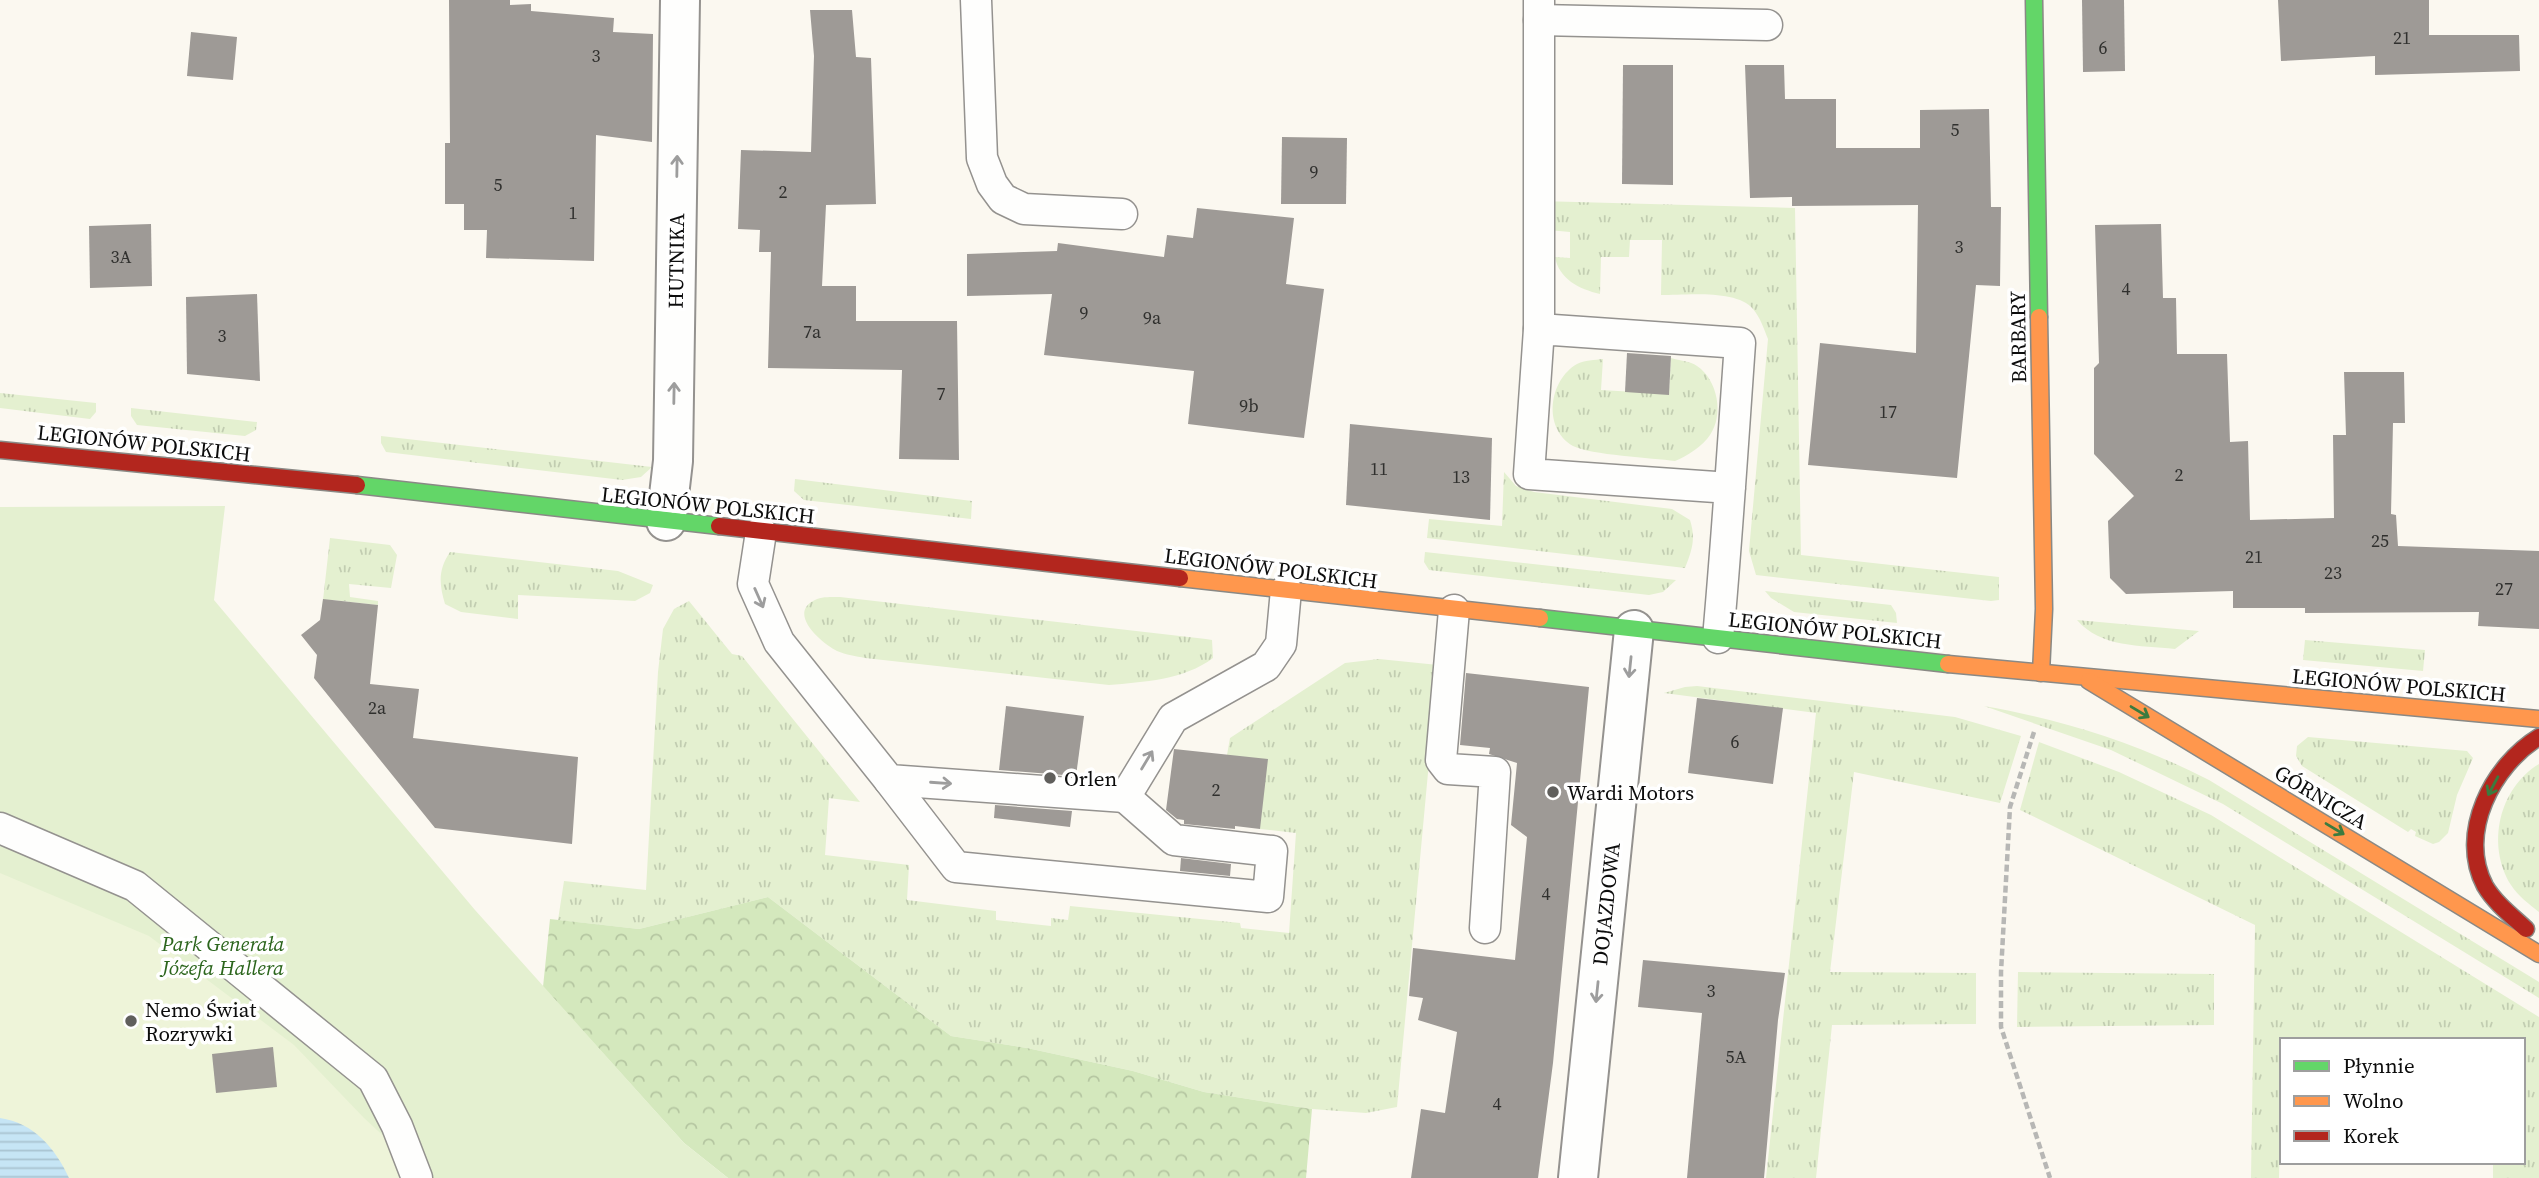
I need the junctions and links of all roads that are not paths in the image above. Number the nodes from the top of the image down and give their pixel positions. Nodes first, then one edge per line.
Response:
1 (680, 0) edge
2 (976, 0) edge
3 (2034, 0) edge
4 (1539, 10) edge
5 (1767, 25) dead end
6 (1122, 214) dead end
7 (1539, 329) junction
8 (0, 450) edge
9 (1730, 488) junction
10 (666, 521) junction
11 (761, 531) junction
12 (1286, 590) junction
13 (1454, 610) junction
14 (1634, 630) junction
15 (1718, 638) junction
16 (2041, 673) junction
17 (2081, 677) junction
18 (2539, 719) edge
19 (2539, 737) edge
20 (889, 780) junction
21 (1125, 797) junction
22 (0, 828) edge
23 (1485, 928) dead end
24 (2539, 940) edge
25 (2539, 954) edge
26 (417, 1178) edge
27 (1578, 1178) edge

10 -> 1 street, HUTNIKA
2 - 6 lane
3 - 16 street, BARBARY
4 - 5 lane
4 - 7 lane
7 - 9 lane
7 - 9 lane
8 - 10 street, LEGIONÓW POLSKICH
9 - 15 lane
10 - 11 street, LEGIONÓW POLSKICH
11 - 12 street, LEGIONÓW POLSKICH
11 -> 20 lane
12 - 13 street, LEGIONÓW POLSKICH
21 -> 12 lane
13 - 14 street, LEGIONÓW POLSKICH
13 - 23 lane
14 - 15 street, LEGIONÓW POLSKICH
14 -> 27 street, DOJAZDOWA
15 - 16 street, LEGIONÓW POLSKICH
16 - 17 street, LEGIONÓW POLSKICH
17 - 18 street, LEGIONÓW POLSKICH
17 -> 25 street, GÓRNICZA
19 -> 24 street
20 -> 21 lane
20 - 21 lane
22 - 26 lane

